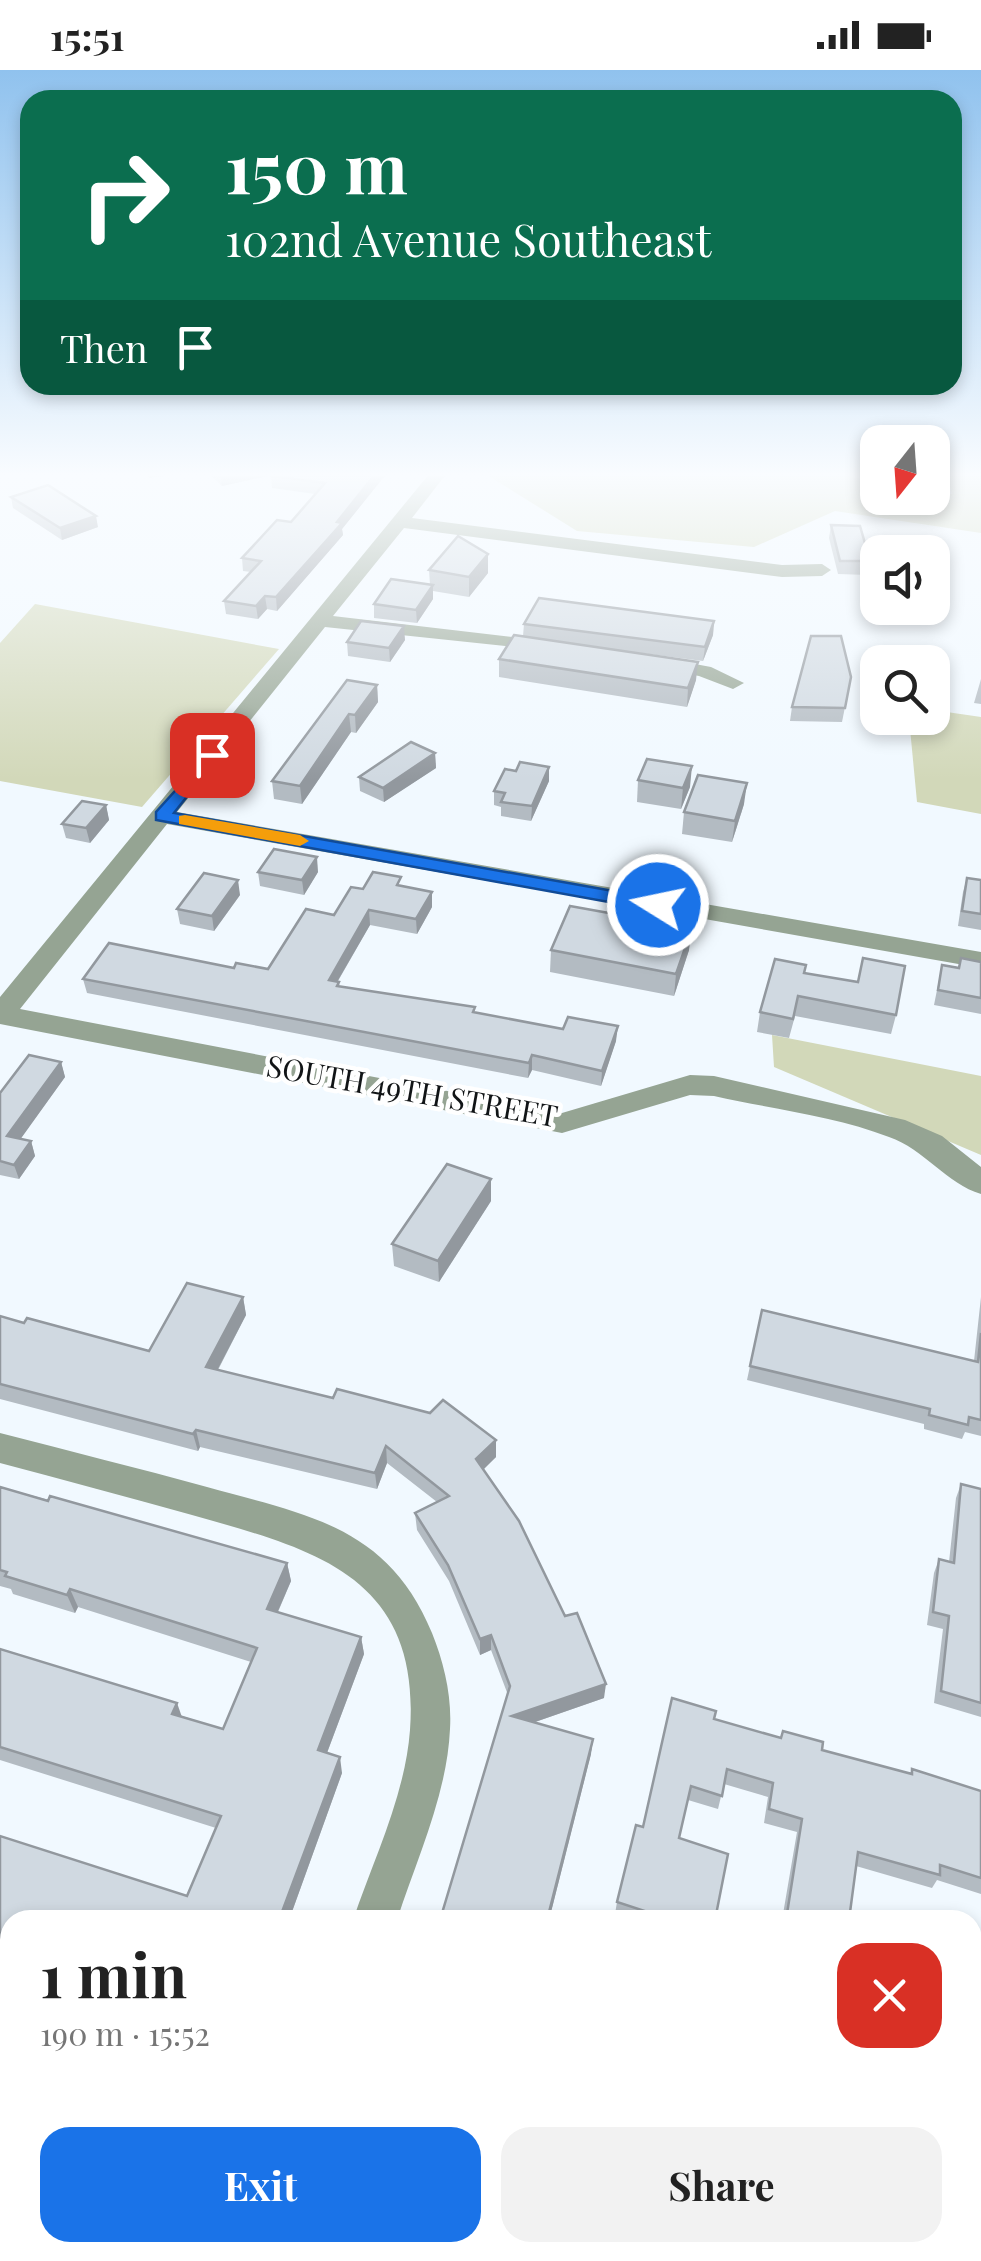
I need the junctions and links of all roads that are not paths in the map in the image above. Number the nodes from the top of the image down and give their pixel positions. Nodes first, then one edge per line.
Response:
1 (358, 575) edge
2 (322, 621) junction
3 (561, 649) edge
4 (633, 660) edge
5 (732, 682) dead end
6 (162, 816) junction
7 (981, 960) edge
8 (0, 1015) edge
9 (981, 1183) edge
10 (0, 1448) edge
11 (377, 1910) edge

1 - 2 street
2 - 3 street
2 - 6 street
4 - 5 street
6 - 7 street
6 - 8 street
8 - 9 street, SOUTH 49TH STREET
10 - 11 street

